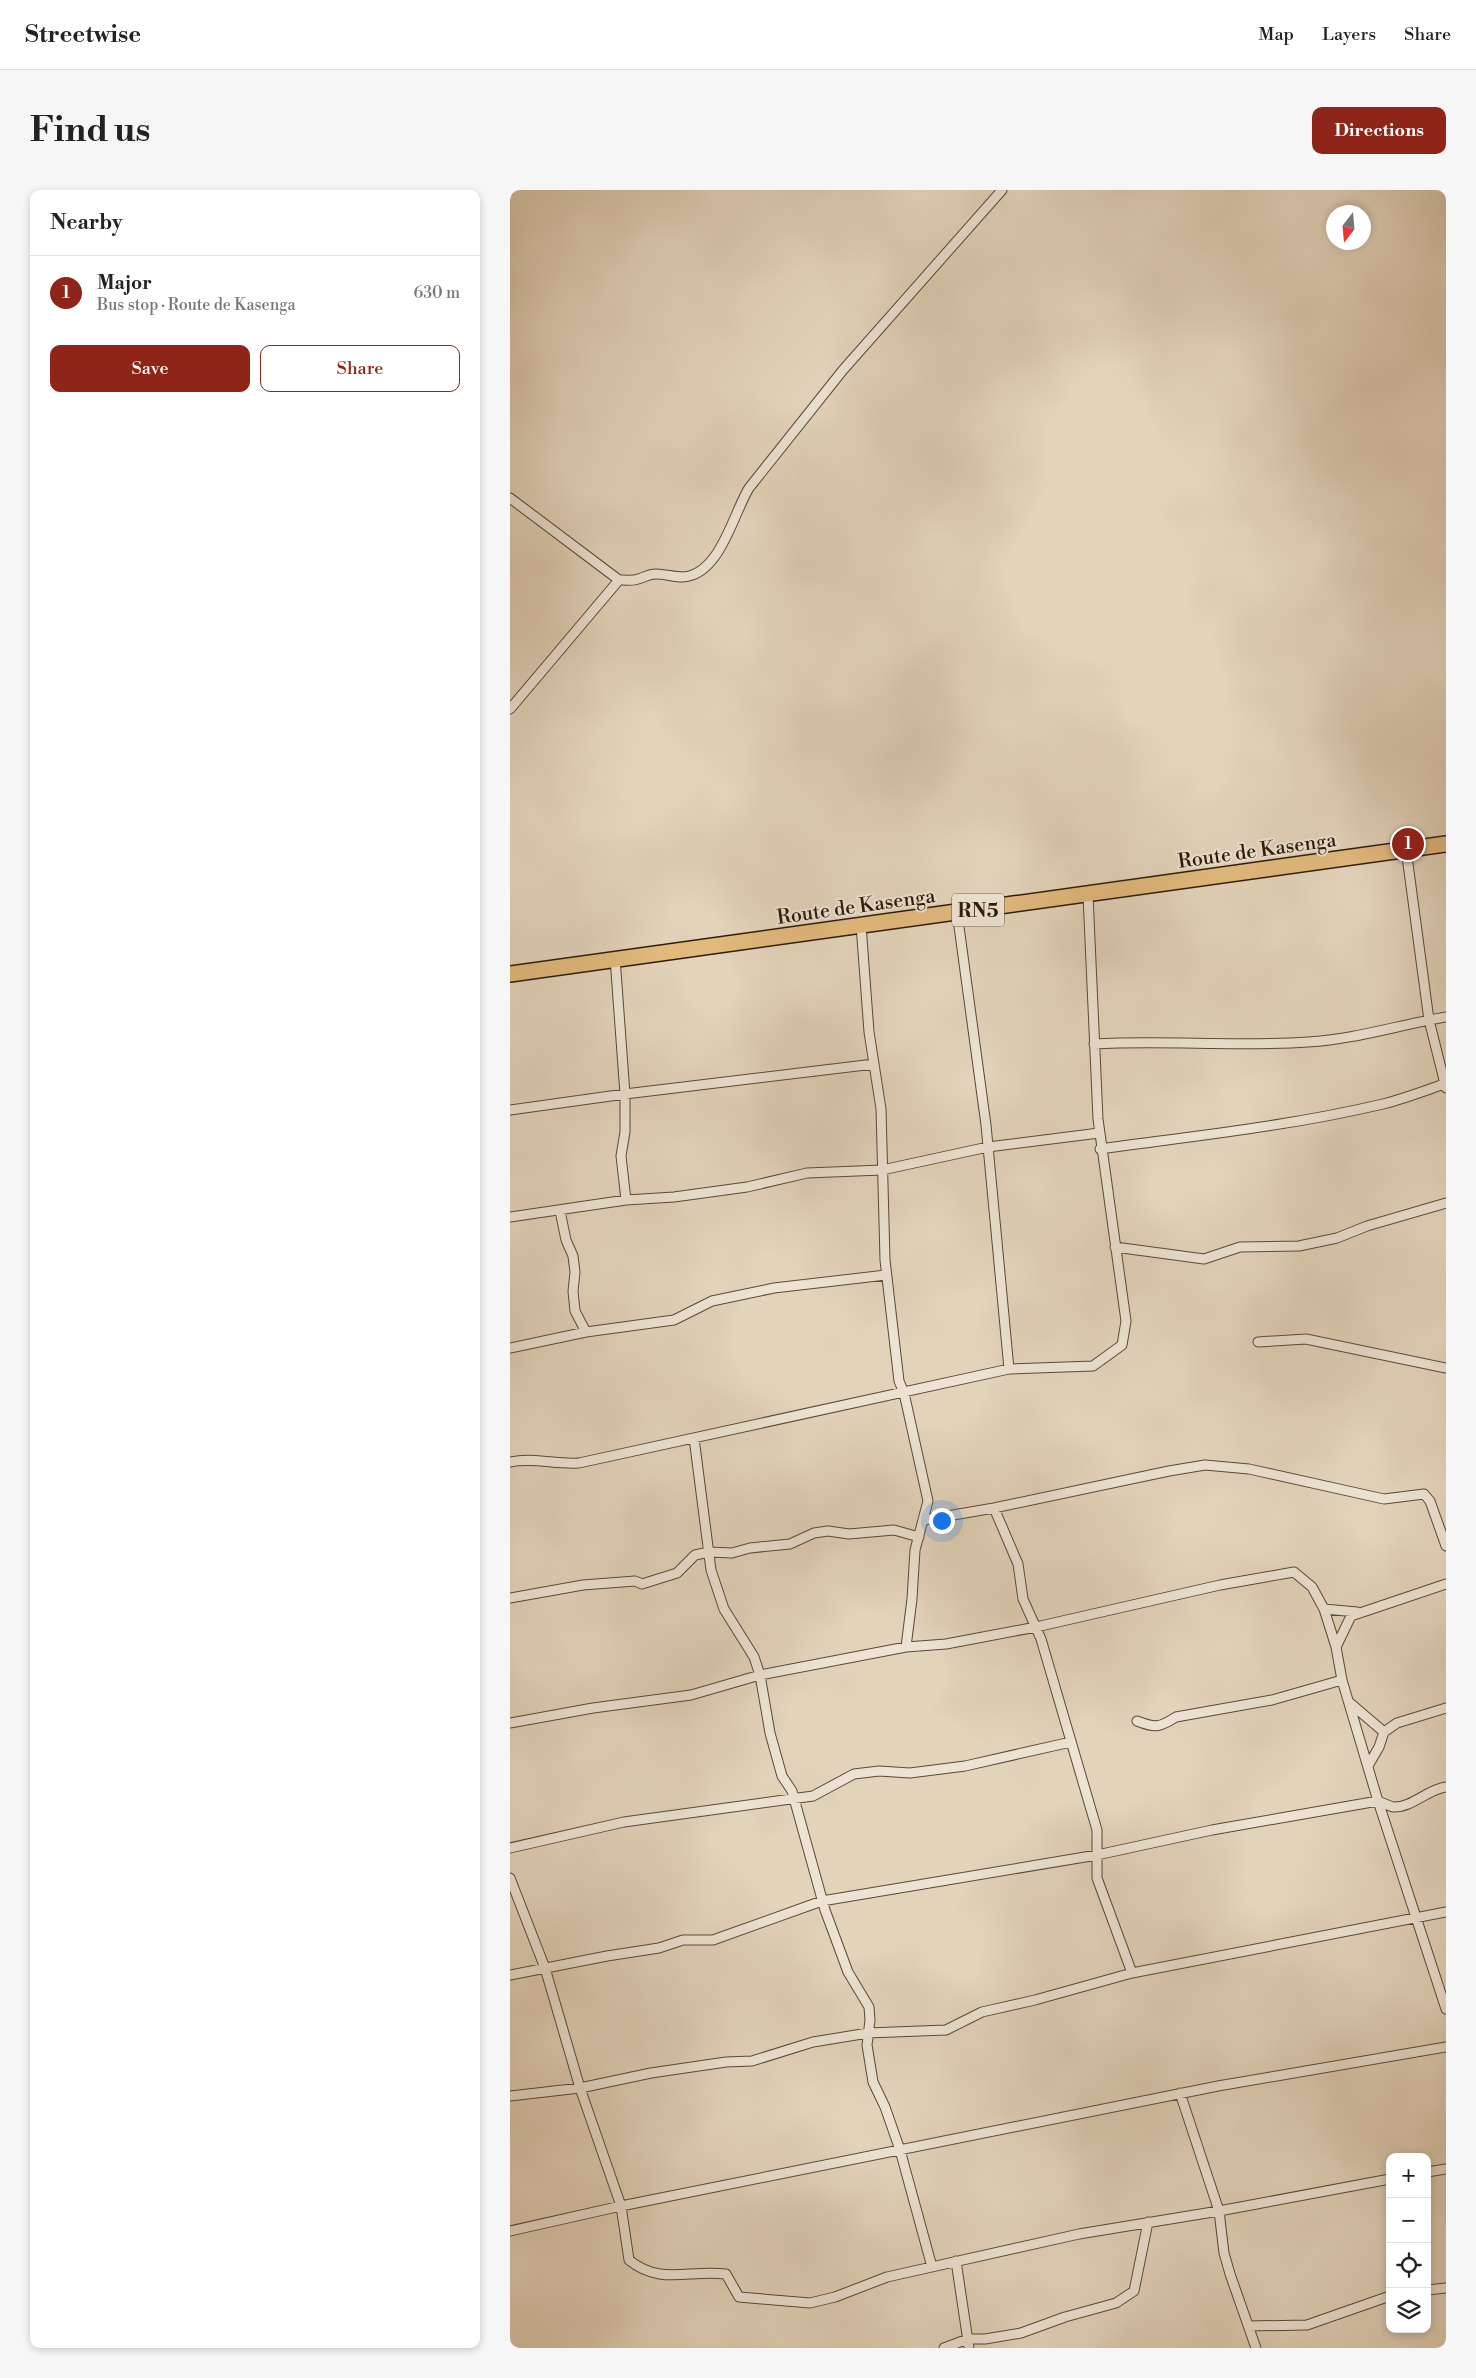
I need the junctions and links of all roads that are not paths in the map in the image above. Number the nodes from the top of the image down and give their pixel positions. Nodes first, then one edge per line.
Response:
1 (1002, 190) edge
2 (510, 498) edge
3 (619, 580) junction
4 (510, 709) edge
5 (1446, 844) edge
6 (1406, 849) junction
7 (1088, 895) junction
8 (957, 912) junction
9 (861, 925) junction
10 (615, 958) junction
11 (510, 974) edge
12 (1446, 1017) edge
13 (1430, 1020) junction
14 (1094, 1044) junction
15 (874, 1064) junction
16 (1445, 1086) edge
17 (624, 1094) junction
18 (510, 1110) edge
19 (1099, 1133) junction
20 (988, 1147) junction
21 (1100, 1149) junction
22 (882, 1170) junction
23 (626, 1200) junction
24 (1446, 1203) edge
25 (560, 1211) junction
26 (510, 1217) edge
27 (1115, 1247) junction
28 (886, 1274) junction
29 (586, 1332) junction
30 (1258, 1342) dead end
31 (510, 1348) edge
32 (1446, 1368) edge
33 (1009, 1369) junction
34 (904, 1393) junction
35 (694, 1438) junction
36 (510, 1462) edge
37 (994, 1508) junction
38 (924, 1520) junction
39 (919, 1537) junction
40 (1446, 1546) edge
41 (709, 1552) junction
42 (1446, 1584) edge
43 (510, 1598) edge
44 (1324, 1609) junction
45 (1360, 1612) junction
46 (1036, 1627) junction
47 (906, 1647) junction
48 (1336, 1647) junction
49 (760, 1675) junction
50 (1342, 1680) junction
51 (1348, 1700) junction
52 (1446, 1708) edge
53 (1136, 1721) dead end
54 (510, 1723) edge
55 (1384, 1732) junction
56 (1071, 1742) junction
57 (1368, 1766) junction
58 (1446, 1788) edge
59 (792, 1799) junction
60 (1378, 1801) junction
61 (510, 1848) edge
62 (1097, 1855) junction
63 (510, 1878) edge
64 (822, 1901) junction
65 (1446, 1912) edge
66 (1416, 1919) junction
67 (545, 1968) junction
68 (1132, 1973) junction
69 (510, 1976) edge
70 (1446, 2009) edge
71 (868, 2033) junction
72 (1446, 2047) edge
73 (580, 2088) junction
74 (1180, 2093) junction
75 (510, 2096) edge
76 (900, 2150) junction
77 (1446, 2169) edge
78 (1431, 2171) edge
79 (1386, 2180) edge
80 (621, 2206) junction
81 (1219, 2211) junction
82 (1148, 2222) junction
83 (510, 2231) edge
84 (956, 2261) junction
85 (932, 2266) junction
86 (1446, 2288) edge
87 (1431, 2290) edge
88 (1386, 2297) edge
89 (1248, 2326) junction
90 (969, 2344) edge
91 (944, 2348) edge
92 (1256, 2348) edge

1 - 3 street
2 - 3 street
3 - 4 street
5 - 6 highway, Route de Kasenga / RN5
6 - 7 highway, Route de Kasenga / RN5
6 - 13 street
7 - 8 highway, Route de Kasenga / RN5
7 - 14 street
8 - 9 highway, Route de Kasenga / RN5
8 - 20 street
9 - 10 highway, Route de Kasenga / RN5
9 - 15 street
10 - 11 highway, Route de Kasenga / RN5
10 - 17 street
12 - 13 street
13 - 14 street
13 - 16 street
14 - 19 street
15 - 17 street
15 - 22 street
16 - 21 street
17 - 18 street
17 - 23 street
19 - 20 street
19 - 21 street
20 - 22 street
20 - 33 street
21 - 27 street
22 - 23 street
22 - 28 street
23 - 25 street
24 - 27 street
25 - 26 street
25 - 29 street
27 - 33 street
28 - 29 street
28 - 34 street
29 - 31 street
30 - 32 street
33 - 34 street
34 - 35 street
34 - 38 street
35 - 36 street
35 - 41 street
37 - 38 street
37 - 40 street
37 - 46 street
38 - 39 street
39 - 41 street
39 - 47 street
41 - 43 street
41 - 49 street
42 - 45 street
44 - 45 street
44 - 46 street
44 - 48 street
45 - 48 street
46 - 47 street
46 - 56 street
47 - 49 street
48 - 50 street
49 - 54 street
49 - 59 street
50 - 51 street
50 - 53 street
51 - 55 street
51 - 57 street
52 - 55 street
55 - 57 street
56 - 59 street
56 - 62 street
57 - 60 street
58 - 60 street
59 - 61 street
59 - 64 street
60 - 62 street
60 - 66 street
62 - 64 street
62 - 68 street
63 - 67 street
64 - 67 street
64 - 71 street
65 - 66 street
66 - 68 street
66 - 70 street
67 - 69 street
67 - 73 street
68 - 71 street
71 - 73 street
71 - 76 street
72 - 74 street
73 - 75 street
73 - 80 street
74 - 76 street
74 - 81 street
76 - 80 street
76 - 85 street
77 - 78 street
79 - 81 street
80 - 83 street
80 - 85 street
81 - 82 street
81 - 89 street
82 - 84 street
82 - 90 street
84 - 85 street
84 - 90 street
86 - 87 street
88 - 89 street
89 - 92 street
90 - 91 street

